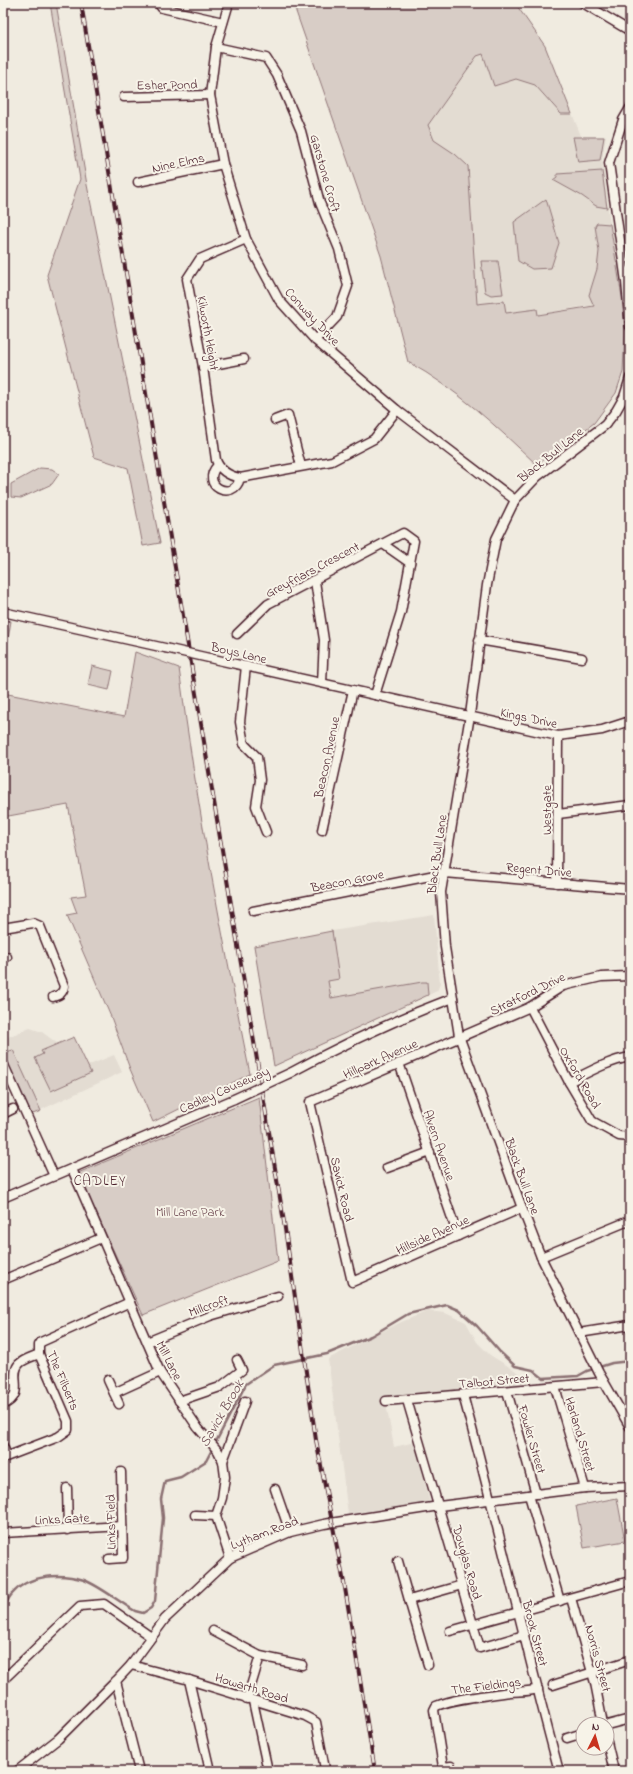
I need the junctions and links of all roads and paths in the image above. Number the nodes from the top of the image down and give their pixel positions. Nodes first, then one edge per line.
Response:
1 (158, 3) edge
2 (229, 3) edge
3 (585, 4) edge
4 (223, 22) junction
5 (630, 31) edge
6 (216, 47) junction
7 (210, 95) junction
8 (124, 97) dead end
9 (630, 108) edge
10 (224, 164) junction
11 (138, 182) dead end
12 (246, 240) junction
13 (628, 281) edge
14 (630, 326) edge
15 (315, 340) junction
16 (244, 359) dead end
17 (203, 367) junction
18 (630, 378) edge
19 (397, 410) junction
20 (275, 420) dead end
21 (218, 465) junction
22 (301, 466) junction
23 (240, 478) junction
24 (515, 500) junction
25 (383, 544) junction
26 (410, 563) junction
27 (315, 581) junction
28 (3, 612) edge
29 (237, 634) dead end
30 (479, 640) junction
31 (582, 658) dead end
32 (246, 666) junction
33 (322, 683) junction
34 (353, 690) junction
35 (376, 695) junction
36 (470, 716) junction
37 (630, 721) edge
38 (558, 736) junction
39 (630, 805) edge
40 (558, 814) junction
41 (322, 830) dead end
42 (266, 832) dead end
43 (445, 872) junction
44 (557, 883) junction
45 (630, 888) edge
46 (253, 911) dead end
47 (3, 928) edge
48 (630, 976) edge
49 (54, 997) dead end
50 (453, 998) junction
51 (530, 1007) junction
52 (459, 1036) junction
53 (630, 1057) edge
54 (399, 1063) junction
55 (3, 1064) edge
56 (569, 1082) junction
57 (310, 1102) joint
58 (13, 1109) dead end
59 (3, 1114) edge
60 (630, 1137) edge
61 (430, 1152) junction
62 (387, 1168) dead end
63 (72, 1169) junction
64 (54, 1176) junction
65 (3, 1198) edge
66 (522, 1208) junction
67 (630, 1223) edge
68 (458, 1236) junction
69 (101, 1238) junction
70 (542, 1257) junction
71 (3, 1280) edge
72 (352, 1282) joint
73 (278, 1296) dead end
74 (130, 1302) junction
75 (630, 1325) edge
76 (579, 1333) junction
77 (147, 1342) junction
78 (39, 1354) junction
79 (237, 1360) dead end
80 (160, 1372) junction
81 (108, 1380) dead end
82 (604, 1382) junction
83 (555, 1387) junction
84 (507, 1391) junction
85 (114, 1393) junction
86 (463, 1395) junction
87 (407, 1400) junction
88 (179, 1401) junction
89 (245, 1401) dead end
90 (386, 1402) dead end
91 (119, 1404) dead end
92 (3, 1405) edge
93 (630, 1427) edge
94 (3, 1446) edge
95 (5, 1457) edge
96 (223, 1462) junction
97 (121, 1472) dead end
98 (630, 1486) edge
99 (67, 1488) dead end
100 (585, 1488) junction
101 (275, 1490) dead end
102 (533, 1494) junction
103 (492, 1500) junction
104 (439, 1506) junction
105 (195, 1515) dead end
106 (216, 1516) junction
107 (122, 1526) junction
108 (68, 1530) junction
109 (290, 1532) junction
110 (3, 1533) edge
111 (230, 1558) junction
112 (109, 1559) dead end
113 (398, 1561) dead end
114 (630, 1581) edge
115 (462, 1585) junction
116 (571, 1598) junction
117 (409, 1600) junction
118 (560, 1601) junction
119 (519, 1612) junction
120 (474, 1625) junction
121 (213, 1631) dead end
122 (450, 1631) dead end
123 (524, 1635) junction
124 (151, 1636) junction
125 (260, 1656) junction
126 (630, 1660) edge
127 (302, 1665) dead end
128 (428, 1665) dead end
129 (131, 1666) junction
130 (592, 1672) junction
131 (3, 1680) edge
132 (189, 1680) junction
133 (116, 1681) junction
134 (553, 1685) dead end
135 (538, 1689) junction
136 (250, 1700) junction
137 (601, 1716) edge
138 (630, 1718) edge
139 (615, 1723) edge
140 (575, 1736) edge
141 (567, 1738) dead end
142 (610, 1756) edge
143 (451, 1766) dead end
144 (17, 1771) edge
145 (139, 1771) edge
146 (210, 1771) edge
147 (268, 1771) edge
148 (322, 1771) edge
149 (559, 1771) edge
150 (614, 1771) edge

1 - 4 street
2 - 4 street, Conway Drive
3 - 5 street
4 - 6 street, Conway Drive
6 - 7 street, Conway Drive
6 - 15 street, Garstone Croft
7 - 8 street, Esher Pond
7 - 10 street, Conway Drive
9 - 13 street
10 - 11 street, Nine Elms
10 - 12 street, Conway Drive
12 - 15 street, Conway Drive
12 - 17 street, Kilworth Height
13 - 14 street
15 - 19 street, Conway Drive
16 - 17 street
17 - 21 street, Kilworth Height
18 - 24 street, Black Bull Lane
19 - 22 street, Kilworth Height
19 - 24 street, Conway Drive
20 - 22 street
21 - 23 street
21 - 23 street, Kilworth Height
22 - 23 street, Kilworth Height
24 - 30 street, Black Bull Lane
25 - 26 street
25 - 26 street, Greyfriars Crescent
25 - 27 street, Greyfriars Crescent
26 - 35 street, Greyfriars Crescent
27 - 29 street, Greyfriars Crescent
27 - 33 street
28 - 32 street, Boys Lane, bridge
30 - 31 street
30 - 36 street, Black Bull Lane
32 - 33 street, Boys Lane
32 - 42 street
33 - 34 street, Boys Lane
34 - 35 street, Boys Lane
34 - 41 street, Beacon Avenue
35 - 36 street, Boys Lane
36 - 38 street, Kings Drive
36 - 43 street, Black Bull Lane
37 - 38 street, Kings Drive
38 - 40 street, Westgate
39 - 40 street
40 - 44 street, Westgate
43 - 44 street, Regent Drive
43 - 46 street, Beacon Grove
43 - 50 street, Black Bull Lane
44 - 45 street, Regent Drive
47 - 49 street
48 - 51 street, Stratford Drive
50 - 52 street, Black Bull Lane
50 - 63 street, Cadley Causeway, bridge
51 - 52 street, Stratford Drive
51 - 56 street, Oxford Road
52 - 54 street, Hillpark Avenue
52 - 66 street, Black Bull Lane
53 - 56 street
54 - 57 street, Hillpark Avenue
54 - 61 street, Alvern Avenue
55 - 64 street
56 - 60 street, Oxford Road
57 - 72 street, Savick Road
58 - 59 street
61 - 62 street
61 - 68 street, Alvern Avenue
63 - 64 street, Cadley Causeway
63 - 69 street, Mill Lane
64 - 65 street, Cadley Causeway
66 - 68 street, Hillside Avenue
66 - 70 street, Black Bull Lane
67 - 70 street
68 - 72 street, Hillside Avenue
69 - 71 street
69 - 74 street, Mill Lane
70 - 76 street, Black Bull Lane
73 - 77 street, Millcroft
74 - 77 street, Mill Lane
74 - 78 street, The Filberts
75 - 76 street
76 - 82 street, Black Bull Lane
77 - 80 street, Mill Lane
78 - 92 street
78 - 95 street, The Filberts
79 - 88 street
80 - 85 street
80 - 88 street, Mill Lane
81 - 85 street
82 - 83 street, Talbot Street
82 - 93 street
83 - 84 street, Talbot Street
83 - 100 street, Harland Street
84 - 86 street, Talbot Street
84 - 102 street, Fowler Street
85 - 91 street
86 - 87 street, Talbot Street
86 - 103 street, Brook Street
87 - 90 street, Talbot Street
87 - 104 street, Douglas Road
88 - 96 street, Mill Lane
89 - 96 street
94 - 95 street
96 - 106 street, Mill Lane
97 - 107 street, Links Field
98 - 100 street, Lytham Road
99 - 108 street
100 - 102 street, Lytham Road
101 - 109 street
102 - 103 street, Lytham Road
102 - 118 street
103 - 104 street, Lytham Road
103 - 119 street, Brook Street
104 - 109 street, Lytham Road
104 - 115 street, Douglas Road
105 - 106 street
106 - 111 street
107 - 108 street, Links Gate
107 - 112 street, Links Field
108 - 110 street, Links Gate
109 - 111 street, Lytham Road
111 - 124 street, Lytham Road
113 - 117 street
114 - 116 street
115 - 117 street
115 - 120 street, Douglas Road
116 - 118 street
116 - 130 street, Norris Street
117 - 128 street
118 - 119 street
119 - 120 street
119 - 123 street, Brook Street
120 - 122 street
120 - 123 street, Douglas Road
121 - 125 street
123 - 135 street, Brook Street
124 - 129 street, Lytham Road
124 - 131 street
125 - 127 street
125 - 136 street
126 - 130 street
129 - 132 street, Howarth Road
129 - 133 street, Lytham Road
130 - 134 street
130 - 137 street, Norris Street
132 - 136 street, Howarth Road
132 - 146 street
133 - 144 street, Lytham Road
133 - 145 street
135 - 143 street, The Fieldings
135 - 149 street, Brook Street
136 - 147 street
136 - 148 street, Howarth Road
138 - 139 street
140 - 141 street
142 - 150 street

